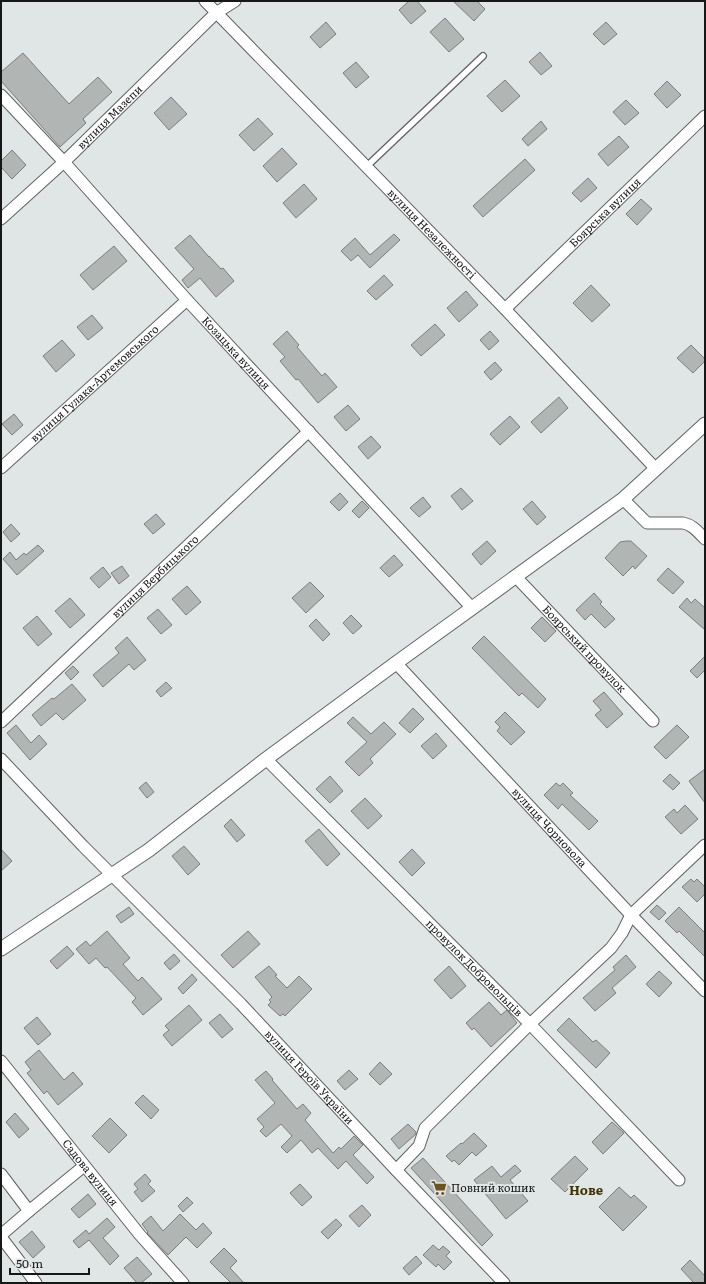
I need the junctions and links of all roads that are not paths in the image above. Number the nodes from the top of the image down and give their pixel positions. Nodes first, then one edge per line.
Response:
1 (205, 1) edge
2 (235, 1) edge
3 (216, 13) junction
4 (483, 56) dead end
5 (1, 95) edge
6 (705, 116) edge
7 (64, 162) junction
8 (366, 167) junction
9 (1, 219) edge
10 (187, 300) junction
11 (504, 309) junction
12 (705, 424) edge
13 (309, 431) junction
14 (1, 468) edge
15 (656, 469) junction
16 (623, 499) junction
17 (705, 539) edge
18 (516, 577) junction
19 (472, 608) junction
20 (396, 663) junction
21 (652, 721) dead end
22 (1, 722) edge
23 (1, 759) edge
24 (266, 759) junction
25 (705, 845) edge
26 (112, 875) junction
27 (631, 915) junction
28 (1, 949) edge
29 (705, 991) edge
30 (530, 1024) junction
31 (1, 1061) edge
32 (84, 1166) junction
33 (396, 1170) junction
34 (1, 1174) edge
35 (679, 1180) dead end
36 (29, 1211) junction
37 (1, 1236) edge
38 (36, 1283) edge
39 (183, 1283) edge
40 (504, 1283) edge

1 - 3 street, вулиця Незалежності
2 - 3 street, вулиця Мазепи
3 - 7 street, вулиця Мазепи
3 - 8 street, вулиця Незалежності
4 - 8 lane
5 - 7 street, Козацька вулиця
6 - 11 street, Боярська вулиця
7 - 9 street, вулиця Мазепи
7 - 10 street, Козацька вулиця
8 - 11 street, вулиця Незалежності
10 - 13 street, Козацька вулиця
10 - 14 street, вулиця Гулака-Артемовського
11 - 15 street, вулиця Незалежності
12 - 15 street
13 - 19 street, Козацька вулиця
13 - 22 street, вулиця Вербицького
15 - 16 street
16 - 17 street
16 - 18 street
18 - 19 street
18 - 21 street, Боярський провулок
19 - 20 street
20 - 24 street
20 - 27 street, вулиця Чорновола
23 - 26 street, вулиця Героїв України
24 - 26 street
24 - 30 street, провулок Добровольців
25 - 27 street
26 - 28 street
26 - 33 street, вулиця Героїв України
27 - 29 street, вулиця Чорновола
27 - 30 street
30 - 33 street
30 - 35 street, провулок Добровольців
31 - 32 street, Садова вулиця
32 - 36 street
32 - 39 street, Садова вулиця
33 - 40 street, вулиця Героїв України
34 - 36 street
36 - 37 street
37 - 38 street

